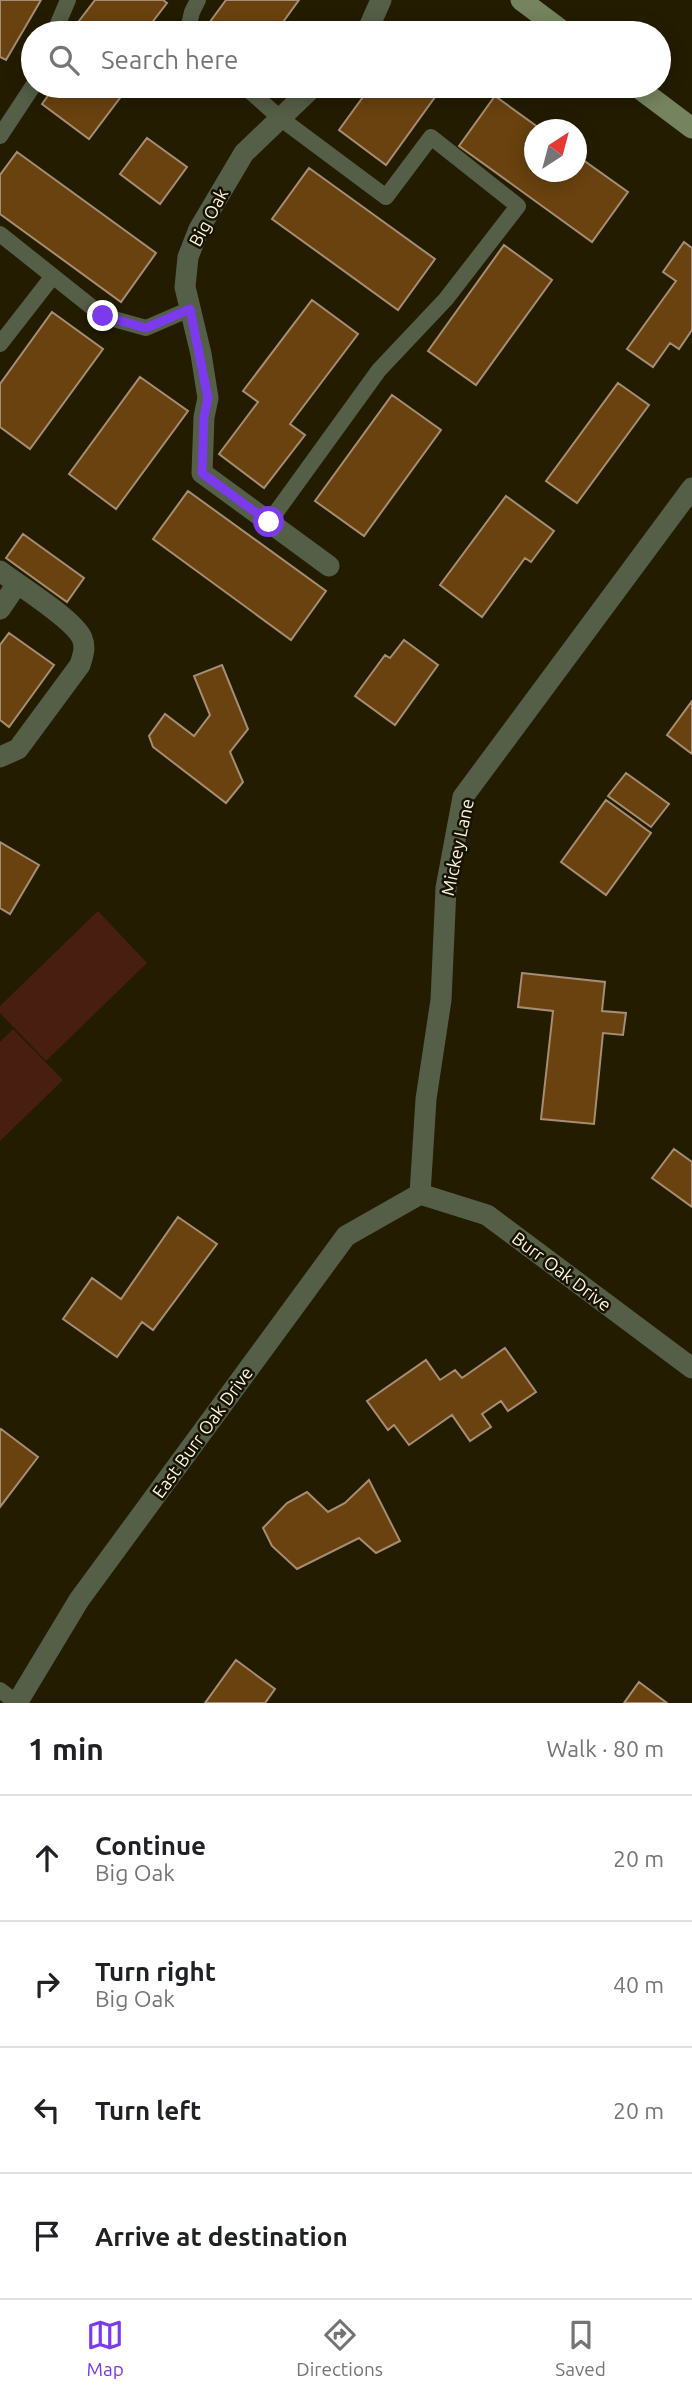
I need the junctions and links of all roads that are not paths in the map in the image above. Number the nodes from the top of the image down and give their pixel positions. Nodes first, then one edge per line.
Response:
1 (68, 0) edge
2 (198, 0) edge
3 (381, 0) edge
4 (521, 0) edge
5 (59, 21) edge
6 (190, 21) edge
7 (372, 21) edge
8 (549, 21) edge
9 (25, 98) edge
10 (258, 98) edge
11 (301, 98) edge
12 (652, 98) edge
13 (280, 118) junction
14 (692, 128) edge
15 (0, 136) edge
16 (0, 234) edge
17 (53, 276) junction
18 (190, 309) junction
19 (2, 338) edge
20 (692, 488) edge
21 (269, 522) junction
22 (329, 566) dead end
23 (9, 578) edge
24 (0, 609) edge
25 (0, 757) edge
26 (421, 1194) junction
27 (692, 1368) edge
28 (0, 1690) edge
29 (17, 1703) edge

1 - 5 lane
2 - 6 lane
3 - 7 street
4 - 8 street
9 - 15 lane
10 - 13 lane
11 - 13 street, Big Oak
12 - 14 street
13 - 18 street, Big Oak
13 - 21 lane
16 - 17 lane
17 - 18 lane
17 - 19 lane
18 - 21 street, Big Oak
20 - 26 street, Mickey Lane
21 - 22 street, Big Oak
23 - 24 street
23 - 25 street
26 - 27 street, Burr Oak Drive
26 - 29 street, East Burr Oak Drive
28 - 29 lane

